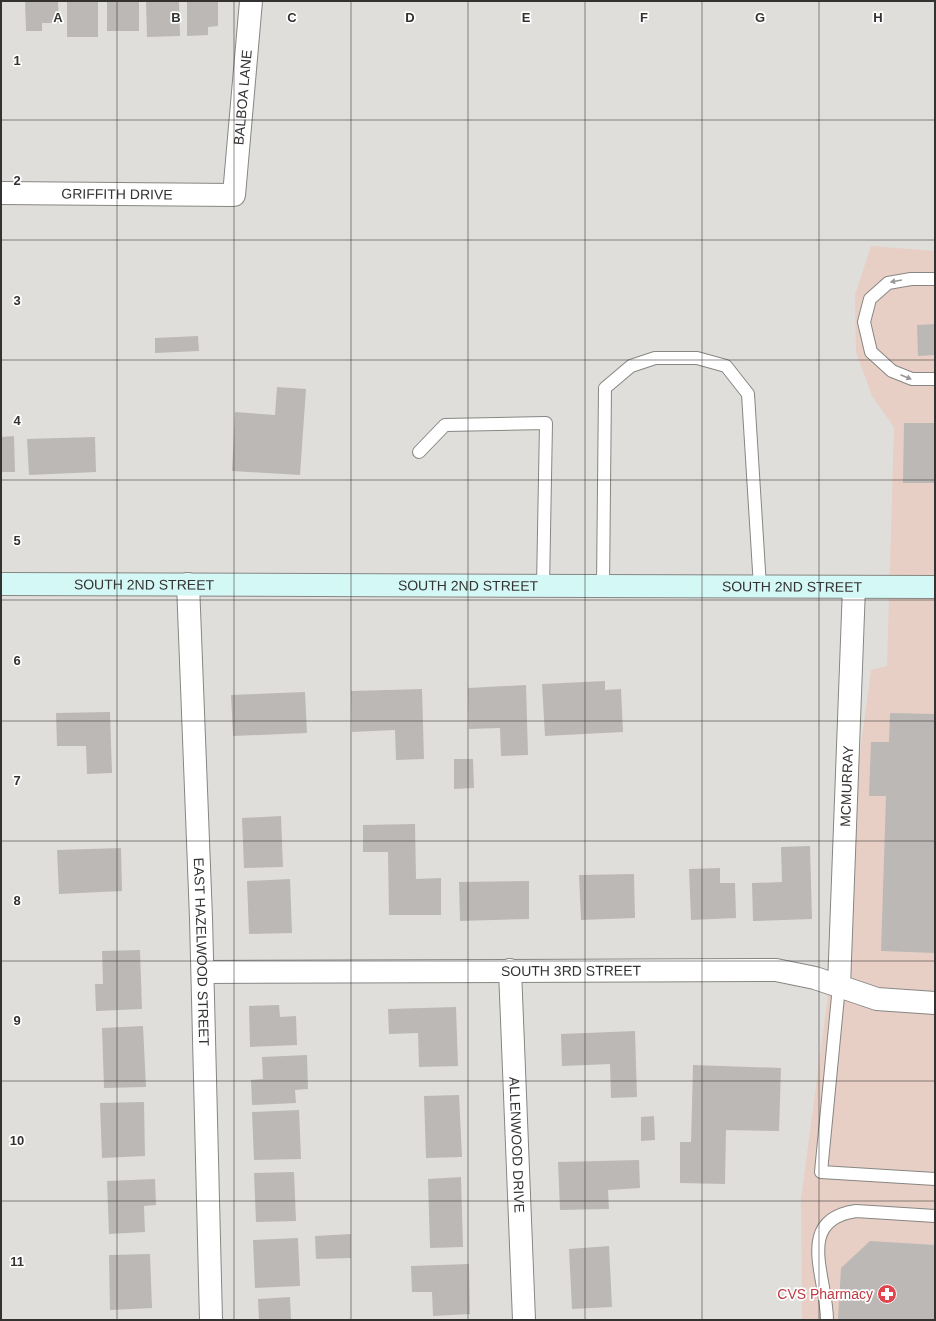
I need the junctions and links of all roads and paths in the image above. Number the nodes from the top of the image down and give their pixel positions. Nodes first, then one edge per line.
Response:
1 (251, 1) edge
2 (1, 194) edge
3 (234, 195) joint
4 (935, 280) edge
5 (935, 379) edge
6 (419, 452) dead end
7 (1, 584) edge
8 (188, 584) junction
9 (543, 586) junction
10 (603, 586) junction
11 (760, 587) junction
12 (854, 587) junction
13 (935, 587) edge
14 (510, 970) junction
15 (203, 972) junction
16 (840, 986) junction
17 (935, 1003) edge
18 (935, 1179) edge
19 (935, 1216) edge
20 (212, 1320) edge
21 (524, 1320) edge
22 (827, 1320) edge

1 - 3 street, BALBOA LANE
2 - 3 street, GRIFFITH DRIVE
4 -> 5 lane
6 - 9 lane
7 - 8 main road, SOUTH 2ND STREET
8 - 9 main road, SOUTH 2ND STREET
8 - 15 street, EAST HAZELWOOD STREET
9 - 10 main road, SOUTH 2ND STREET
10 - 11 main road, SOUTH 2ND STREET
10 - 11 lane
11 - 12 main road, SOUTH 2ND STREET
12 - 13 main road, SOUTH 2ND STREET
12 - 16 street, MCMURRAY
14 - 15 street, SOUTH 3RD STREET
14 - 16 street, SOUTH 3RD STREET
14 - 21 street, ALLENWOOD DRIVE
15 - 20 street, EAST HAZELWOOD STREET
16 - 17 street, SOUTH 3RD STREET
16 - 18 lane
19 - 22 lane

